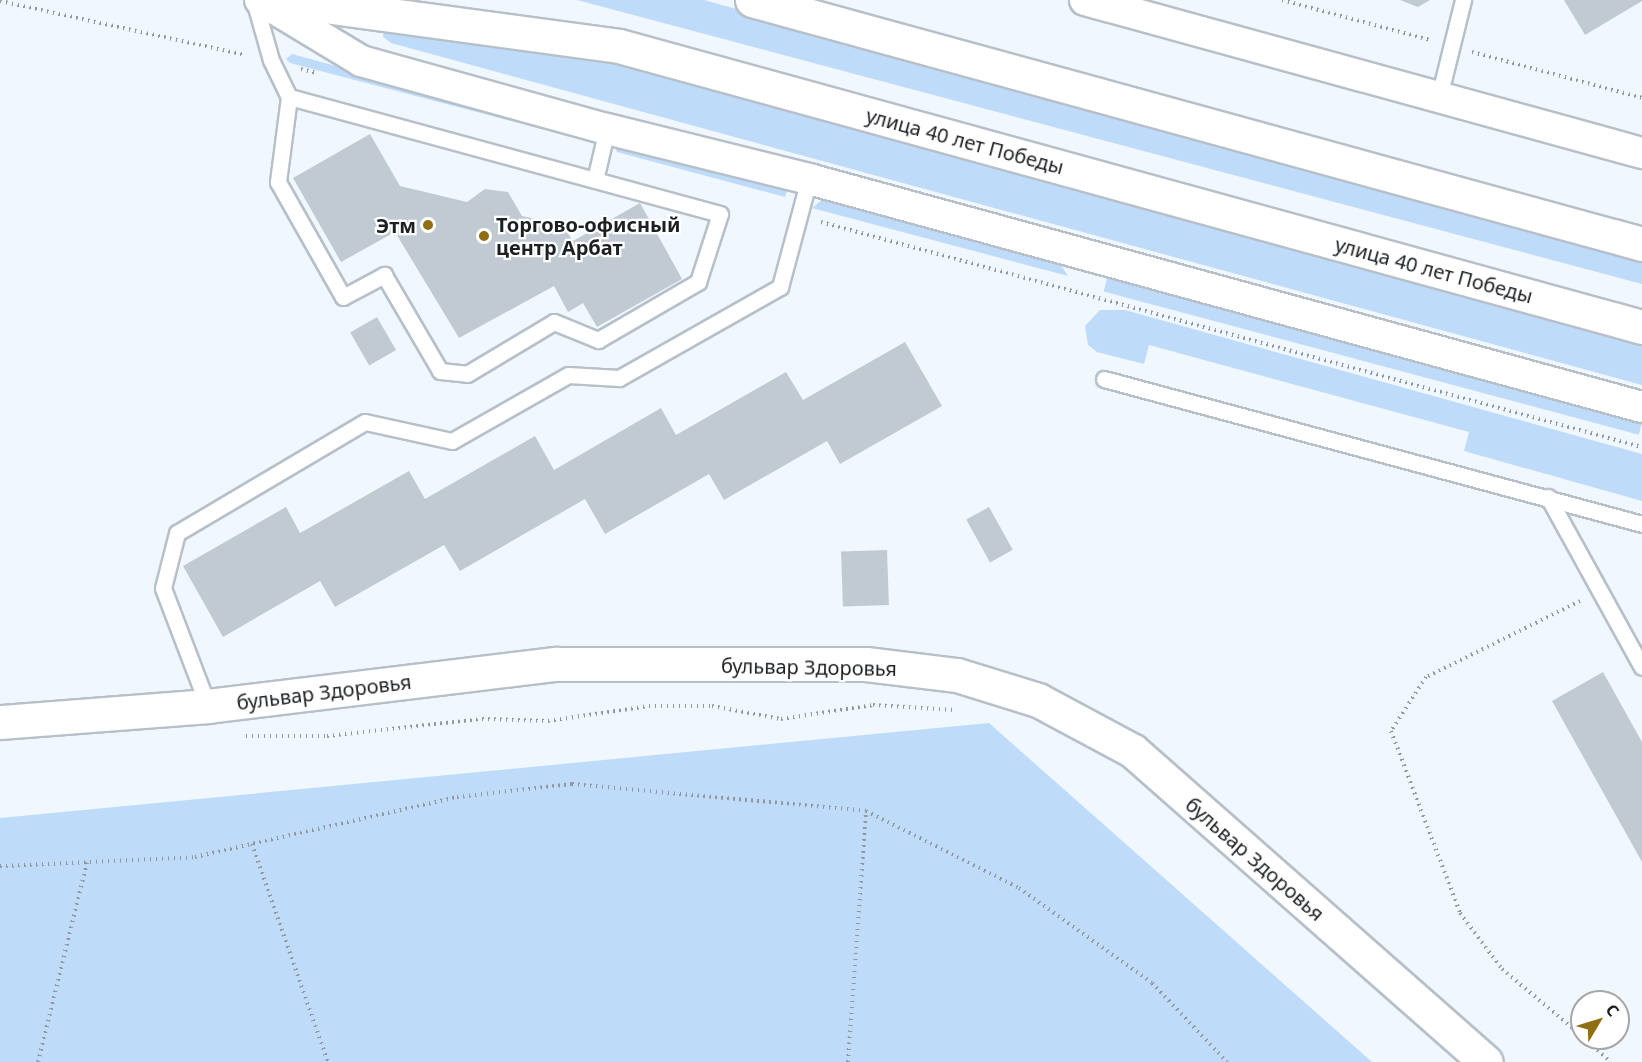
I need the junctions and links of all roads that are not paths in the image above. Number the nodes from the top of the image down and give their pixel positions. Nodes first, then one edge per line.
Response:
1 (255, 0) edge
2 (260, 0) edge
3 (280, 0) edge
4 (752, 0) edge
5 (1085, 0) edge
6 (1463, 0) edge
7 (289, 97) junction
8 (1439, 97) junction
9 (607, 129) junction
10 (1642, 153) edge
11 (809, 179) junction
12 (595, 180) junction
13 (1642, 244) edge
14 (1642, 327) edge
15 (1104, 379) dead end
16 (1642, 407) edge
17 (1548, 497) junction
18 (1642, 524) edge
19 (1642, 667) edge
20 (208, 706) junction
21 (0, 722) edge
22 (1486, 1062) edge

1 - 7 lane
2 - 9 street
3 - 14 main road, улица 40 лет Победы
4 - 13 main road
5 - 8 street
6 - 8 lane
7 - 12 lane
7 - 12 lane
8 - 10 street
9 - 11 street
9 - 12 lane
11 - 16 street
11 - 20 lane
15 - 17 lane
17 - 18 lane
17 - 19 lane
20 - 21 main road, бульвар Здоровья
20 - 22 main road, бульвар Здоровья

